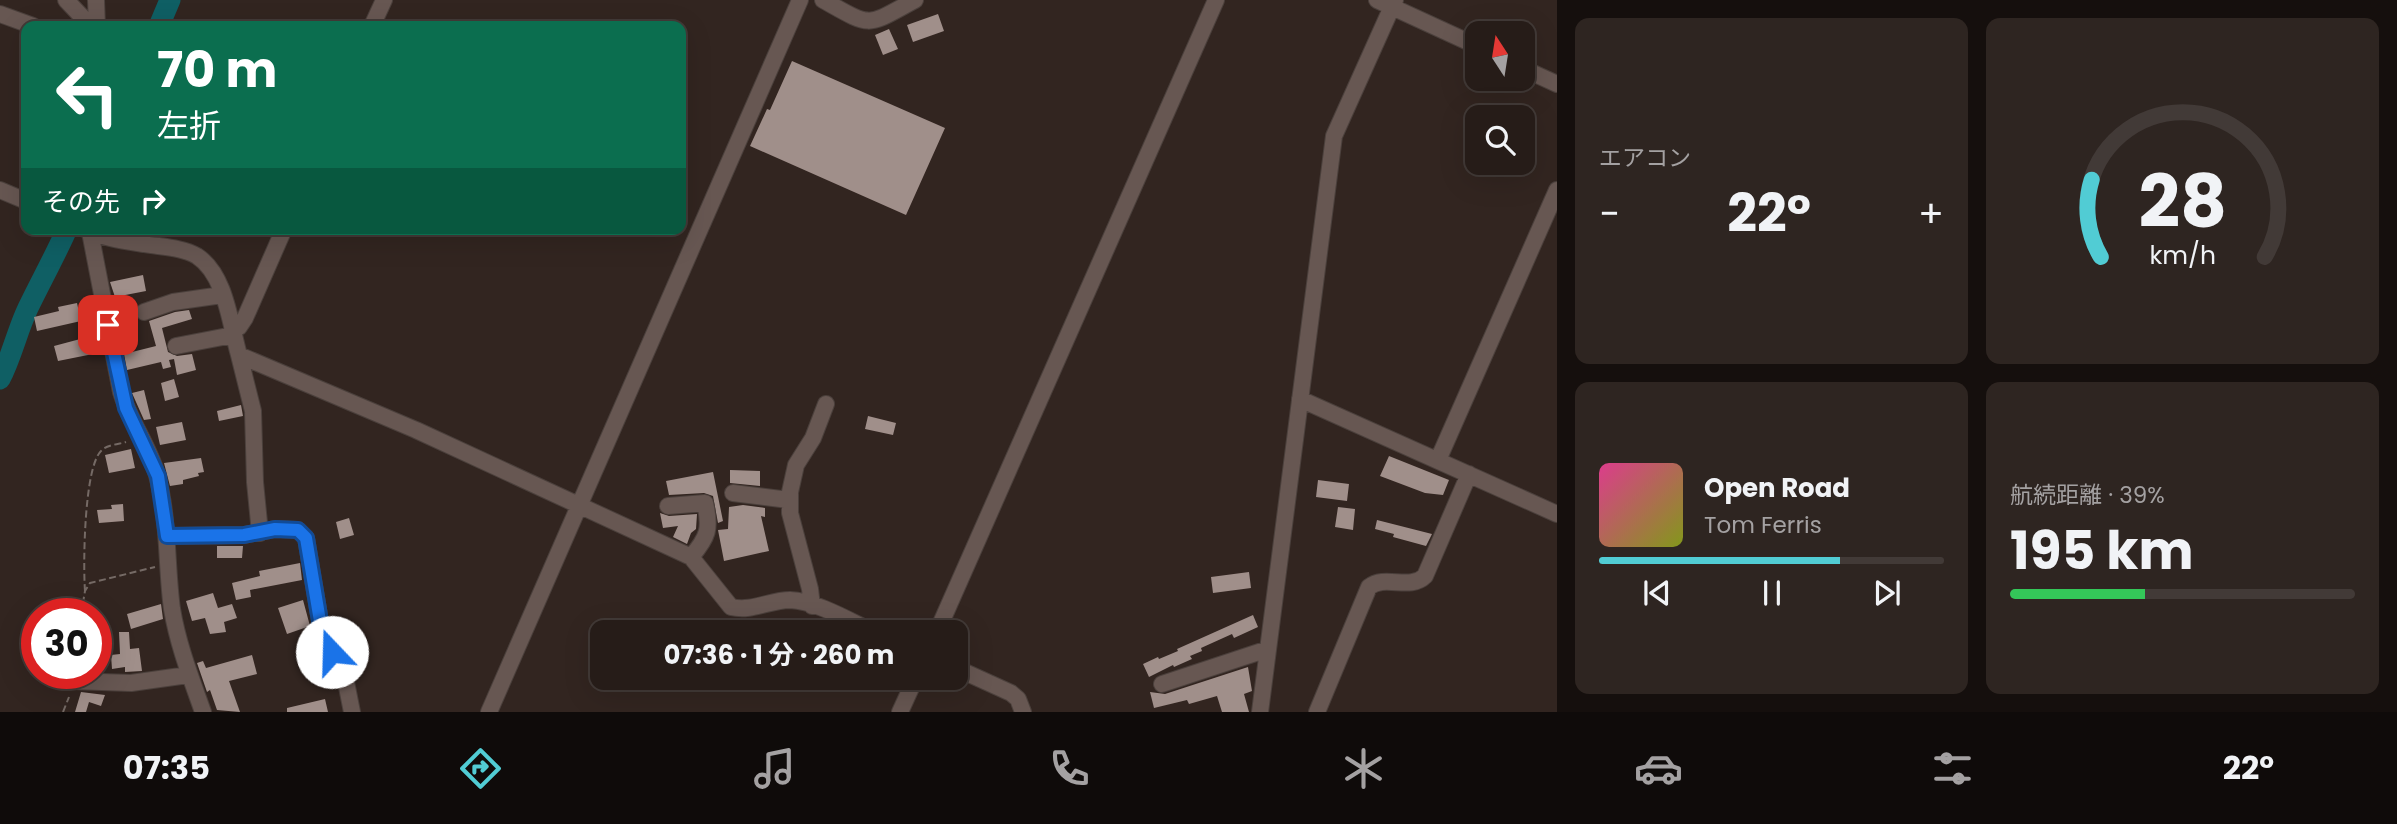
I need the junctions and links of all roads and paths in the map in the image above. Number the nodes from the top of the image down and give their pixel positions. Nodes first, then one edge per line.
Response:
1 (66, 0) edge
2 (96, 0) edge
3 (384, 0) edge
4 (800, 0) edge
5 (823, 0) edge
6 (915, 0) edge
7 (1216, 0) edge
8 (1388, 2) edge
9 (0, 14) edge
10 (87, 21) edge
11 (97, 21) edge
12 (374, 21) edge
13 (21, 22) edge
14 (1465, 40) edge
15 (1535, 74) edge
16 (1557, 84) edge
17 (0, 190) edge
18 (1557, 190) edge
19 (21, 199) edge
20 (89, 235) edge
21 (104, 235) edge
22 (281, 235) edge
23 (222, 295) junction
24 (144, 312) dead end
25 (233, 333) junction
26 (176, 346) dead end
27 (239, 355) junction
28 (1300, 399) junction
29 (827, 404) dead end
30 (141, 438) junction
31 (1438, 460) junction
32 (1469, 474) junction
33 (733, 493) dead end
34 (789, 500) junction
35 (579, 504) junction
36 (668, 506) dead end
37 (1557, 514) edge
38 (260, 533) junction
39 (167, 536) junction
40 (691, 557) junction
41 (167, 565) junction
42 (85, 591) junction
43 (83, 598) edge
44 (812, 606) junction
45 (845, 620) edge
46 (942, 620) edge
47 (1268, 649) junction
48 (968, 673) edge
49 (188, 674) junction
50 (112, 682) edge
51 (1162, 684) dead end
52 (910, 690) edge
53 (203, 712) edge
54 (352, 712) edge
55 (489, 712) edge
56 (900, 712) edge
57 (1023, 712) edge
58 (1260, 712) edge
59 (1317, 712) edge

1 - 10 street
2 - 11 street
3 - 12 street
4 - 35 street
5 - 6 street
7 - 46 street
8 - 14 street
8 - 28 street
9 - 13 street
15 - 16 street
17 - 19 street
18 - 31 street
20 - 30 street
21 - 23 street
22 - 25 street
23 - 24 street
23 - 25 street
25 - 26 street
25 - 27 street
27 - 35 street
27 - 38 street
28 - 31 street
28 - 47 street
29 - 34 street
30 - 39 street
30 - 42 path
31 - 32 street
32 - 37 street
32 - 59 street
33 - 34 street
34 - 44 street
35 - 40 street
35 - 55 street
36 - 40 street
38 - 39 street
38 - 54 street
39 - 41 street
40 - 44 street
41 - 42 path
41 - 49 street
42 - 43 path
44 - 45 street
47 - 51 street
47 - 58 street
48 - 57 street
49 - 50 street
49 - 53 street
52 - 56 street

